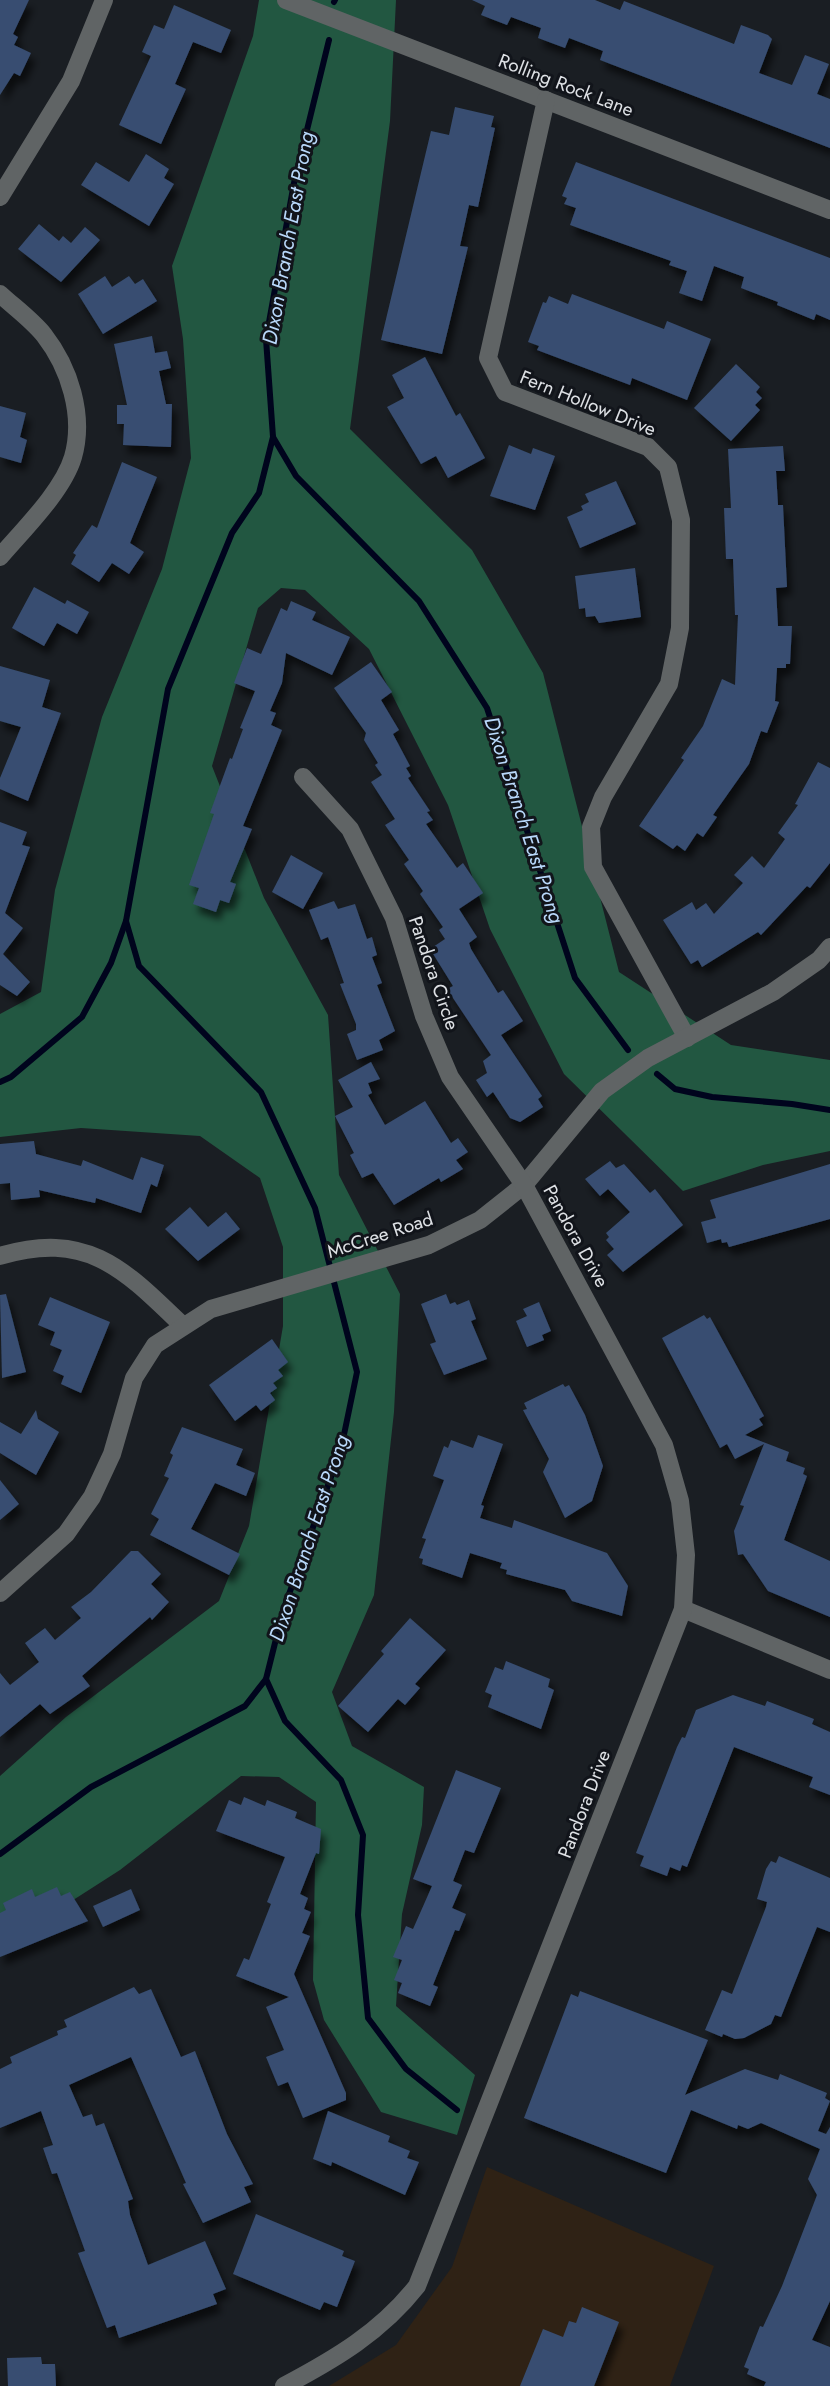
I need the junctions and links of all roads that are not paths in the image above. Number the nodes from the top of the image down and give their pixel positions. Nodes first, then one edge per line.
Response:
1 (104, 0) edge
2 (286, 0) edge
3 (546, 100) junction
4 (0, 197) edge
5 (830, 210) edge
6 (0, 294) edge
7 (0, 557) edge
8 (303, 777) dead end
9 (826, 959) edge
10 (687, 1038) junction
11 (524, 1185) junction
12 (0, 1256) edge
13 (182, 1325) junction
14 (0, 1592) edge
15 (683, 1609) junction
16 (830, 1670) edge
17 (284, 2386) edge

1 - 4 street
2 - 3 street, Rolling Rock Lane
3 - 5 street, Rolling Rock Lane
3 - 10 street, Fern Hollow Drive
6 - 7 street
8 - 11 street, Pandora Circle
9 - 10 street, McCree Road
10 - 11 street, McCree Road
11 - 13 street, McCree Road
11 - 15 street, Pandora Drive
12 - 13 street
13 - 14 street, McCree Road
15 - 16 street
15 - 17 street, Pandora Drive

